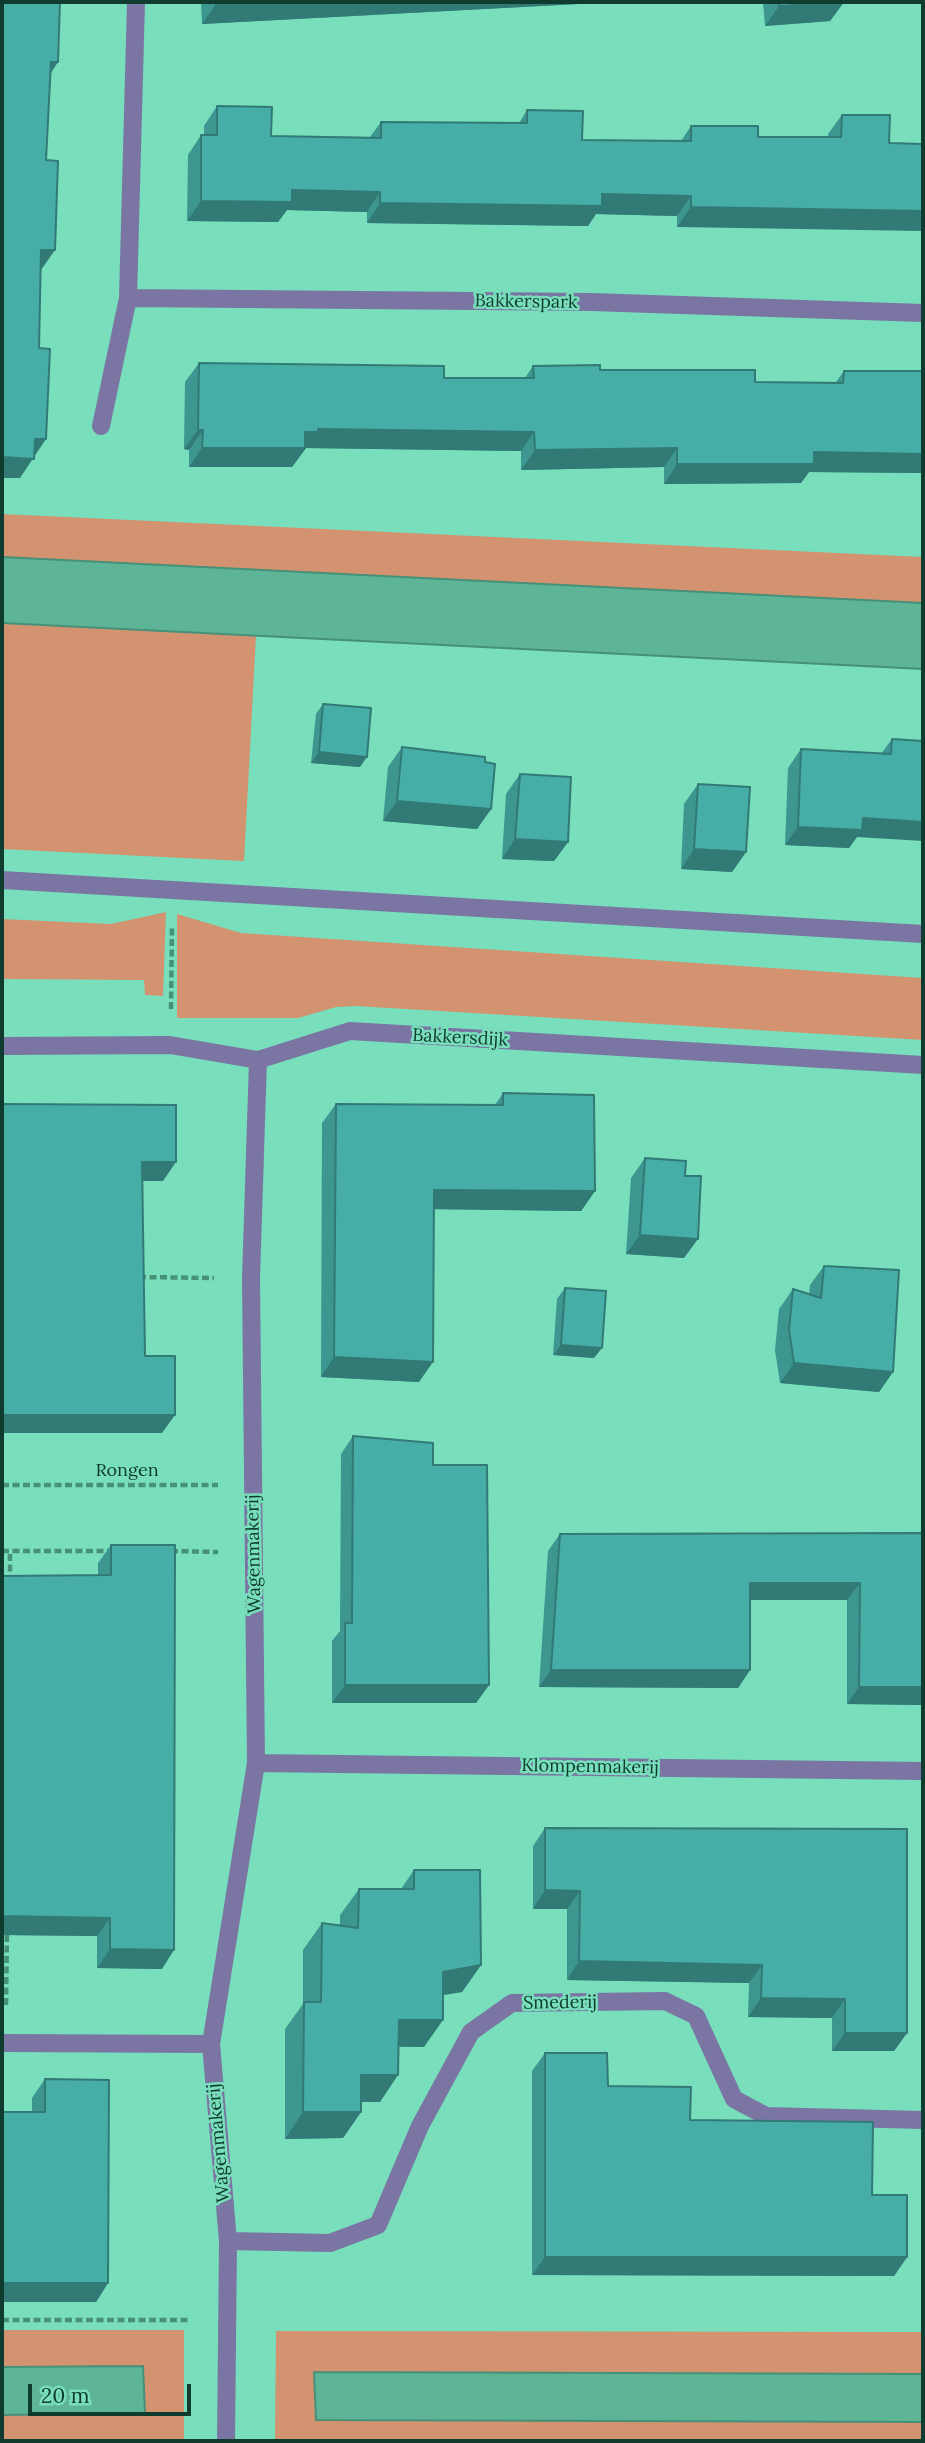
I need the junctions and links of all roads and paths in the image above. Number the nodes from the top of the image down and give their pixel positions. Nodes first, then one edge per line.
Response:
1 (136, 2) edge
2 (128, 298) junction
3 (923, 313) edge
4 (101, 426) dead end
5 (2, 880) edge
6 (172, 919) dead end
7 (923, 934) edge
8 (171, 983) dead end
9 (2, 1046) edge
10 (258, 1060) junction
11 (923, 1065) edge
12 (126, 1277) edge
13 (251, 1278) junction
14 (2, 1485) edge
15 (253, 1485) junction
16 (2, 1551) edge
17 (10, 1551) junction
18 (118, 1551) edge
19 (159, 1551) edge
20 (254, 1552) junction
21 (10, 1592) edge
22 (256, 1763) junction
23 (923, 1771) edge
24 (7, 1920) edge
25 (4, 2043) edge
26 (211, 2045) junction
27 (923, 2120) edge
28 (228, 2241) junction
29 (2, 2320) edge
30 (228, 2320) junction
31 (226, 2441) edge

1 - 2 street
2 - 3 street, Bakkerspark
2 - 4 street
5 - 7 street
6 - 8 path
9 - 10 street, Bakkersdijk
10 - 11 street, Bakkersdijk
10 - 13 street, Wagenmakerij
12 - 13 path
13 - 15 street, Wagenmakerij
14 - 15 path, Rongen
15 - 20 street, Wagenmakerij
16 - 17 path
17 - 18 path
17 - 21 path
19 - 20 path
20 - 22 street, Wagenmakerij
22 - 23 street, Klompenmakerij
22 - 26 street, Wagenmakerij
24 - 25 path
25 - 26 street
26 - 28 street, Wagenmakerij
27 - 28 street, Smederij
28 - 30 street, Wagenmakerij
29 - 30 path
30 - 31 street, Wagenmakerij

